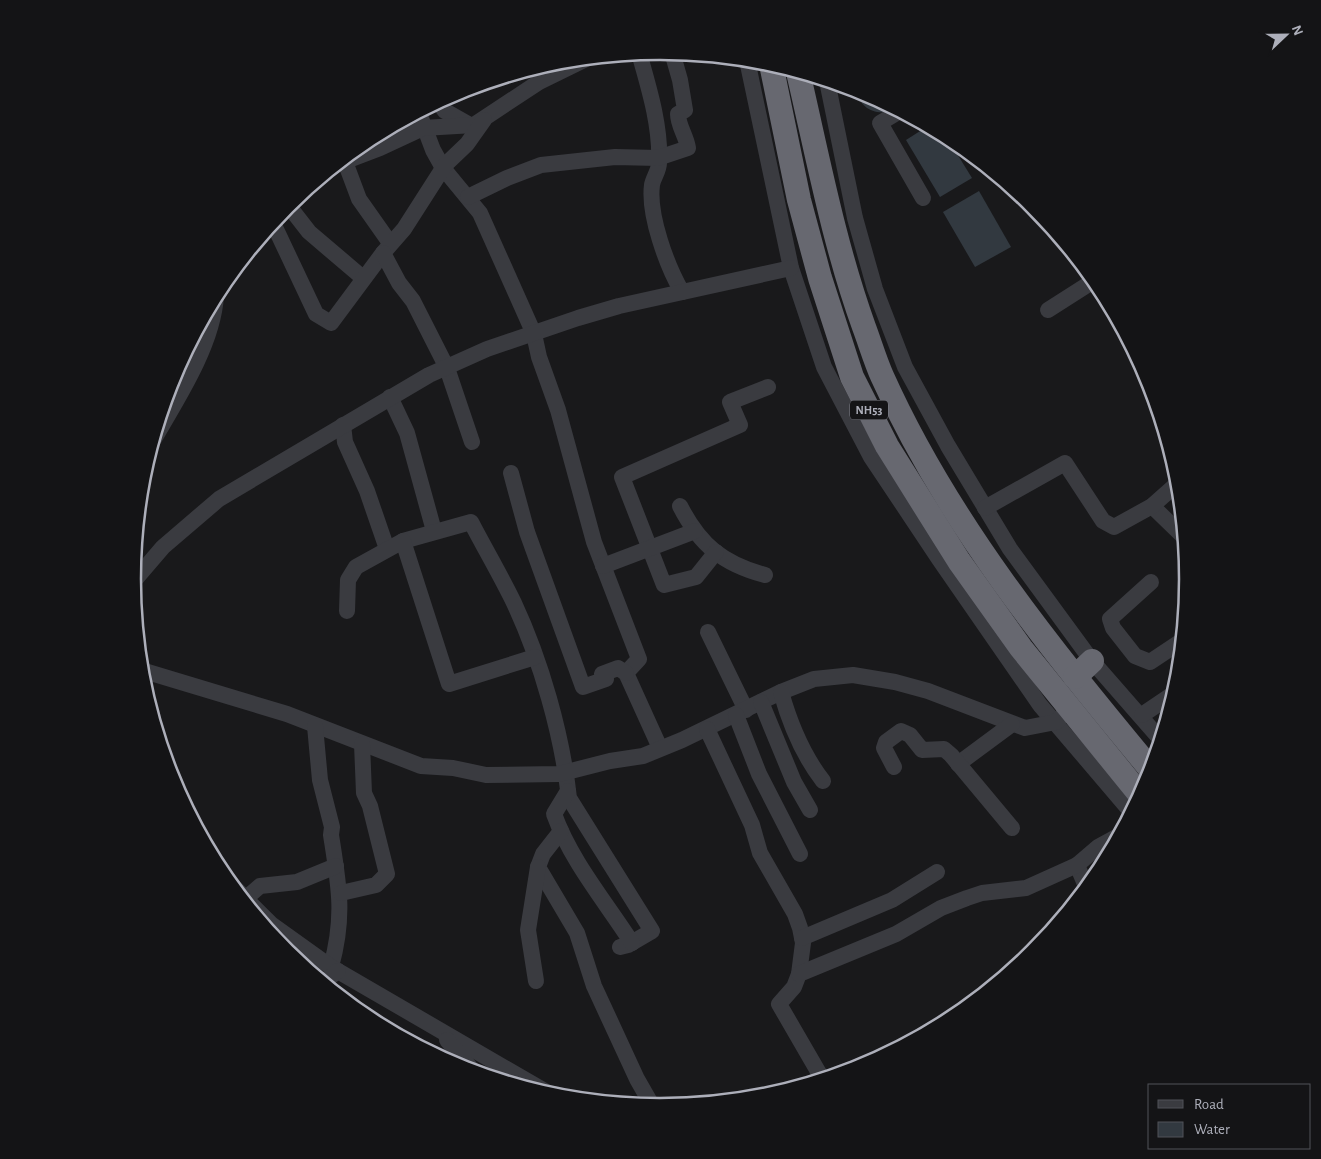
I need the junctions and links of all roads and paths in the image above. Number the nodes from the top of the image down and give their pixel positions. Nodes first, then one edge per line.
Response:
1 (674, 60) edge
2 (641, 61) edge
3 (749, 68) edge
4 (773, 73) edge
5 (537, 75) edge
6 (800, 79) edge
7 (829, 89) edge
8 (443, 109) edge
9 (892, 115) edge
10 (422, 120) edge
11 (477, 123) junction
12 (394, 134) edge
13 (658, 158) junction
14 (345, 167) edge
15 (443, 168) junction
16 (468, 197) junction
17 (923, 198) dead end
18 (293, 212) edge
19 (276, 230) edge
20 (386, 248) junction
21 (791, 268) junction
22 (363, 278) junction
23 (1088, 285) edge
24 (682, 292) junction
25 (1048, 310) dead end
26 (214, 314) edge
27 (534, 334) junction
28 (447, 368) junction
29 (768, 387) dead end
30 (390, 397) junction
31 (168, 415) edge
32 (343, 425) junction
33 (472, 442) dead end
34 (511, 473) dead end
35 (1172, 488) edge
36 (680, 506) dead end
37 (1152, 506) junction
38 (985, 508) junction
39 (434, 531) junction
40 (695, 531) junction
41 (1178, 531) edge
42 (403, 541) junction
43 (650, 548) junction
44 (388, 549) junction
45 (716, 552) junction
46 (603, 566) junction
47 (141, 572) edge
48 (765, 575) dead end
49 (1150, 582) dead end
50 (347, 611) dead end
51 (708, 632) dead end
52 (1176, 645) edge
53 (535, 657) junction
54 (1092, 661) junction
55 (150, 673) edge
56 (626, 673) junction
57 (1075, 677) junction
58 (781, 692) junction
59 (1166, 699) edge
60 (762, 702) junction
61 (741, 712) junction
62 (1063, 715) junction
63 (1142, 715) junction
64 (1012, 724) junction
65 (315, 726) junction
66 (707, 728) junction
67 (1156, 733) edge
68 (362, 744) junction
69 (660, 748) junction
70 (1146, 763) edge
71 (958, 764) junction
72 (894, 767) dead end
73 (566, 772) junction
74 (823, 781) dead end
75 (1135, 790) edge
76 (568, 791) junction
77 (1127, 806) edge
78 (810, 810) dead end
79 (1012, 828) dead end
80 (561, 831) junction
81 (1109, 841) edge
82 (800, 854) dead end
83 (1077, 865) junction
84 (336, 866) junction
85 (538, 867) junction
86 (937, 872) dead end
87 (1083, 881) edge
88 (340, 893) junction
89 (248, 896) edge
90 (802, 938) junction
91 (290, 943) edge
92 (799, 974) junction
93 (329, 978) edge
94 (536, 981) dead end
95 (434, 1027) junction
96 (463, 1059) edge
97 (819, 1073) edge
98 (528, 1082) edge
99 (648, 1099) edge

1 - 13 street
2 - 13 street
3 - 21 street
4 - 62 highway, NH53
5 - 11 street
6 - 57 highway, NH53
7 - 38 street
8 - 11 street
9 - 17 street
10 - 11 street
10 - 12 street
10 - 15 street
11 - 15 street
13 - 16 street
13 - 24 street
14 - 20 street
15 - 16 street
15 - 20 street
16 - 27 street
18 - 22 street
19 - 22 street
20 - 22 street
20 - 28 street
21 - 24 street
21 - 62 street
23 - 25 street
24 - 27 street
26 - 31 street
27 - 28 street
27 - 46 street
28 - 30 street
28 - 33 street
29 - 43 street
30 - 32 street
30 - 39 street
32 - 44 street
32 - 47 street
34 - 56 street
35 - 37 street
36 - 40 street
37 - 38 street
37 - 41 street
38 - 54 street
39 - 42 street
39 - 53 street
40 - 43 street
40 - 45 street
42 - 44 street
42 - 53 street
43 - 45 street
43 - 46 street
44 - 50 street
45 - 48 street
46 - 56 street
49 - 52 street
51 - 61 street
53 - 73 street
54 - 57 highway
54 - 63 street
55 - 65 street
56 - 69 street
57 - 70 highway, NH53
58 - 60 street
58 - 64 street
58 - 74 street
59 - 63 street
60 - 61 street
60 - 78 street
61 - 66 street
61 - 82 street
62 - 64 street
62 - 75 highway, NH53
62 - 77 street
63 - 67 street
64 - 71 street
65 - 68 street
65 - 84 street
66 - 69 street
66 - 90 street
68 - 73 street
68 - 88 street
69 - 73 street
71 - 72 street
71 - 79 street
73 - 76 street
76 - 80 street
76 - 80 street
80 - 85 street
81 - 83 street
83 - 87 street
83 - 92 street
84 - 88 street
84 - 89 street
85 - 94 street
85 - 99 street
86 - 90 street
88 - 93 street
90 - 92 street
91 - 93 street
92 - 97 street
93 - 95 street
95 - 96 street
95 - 98 street

